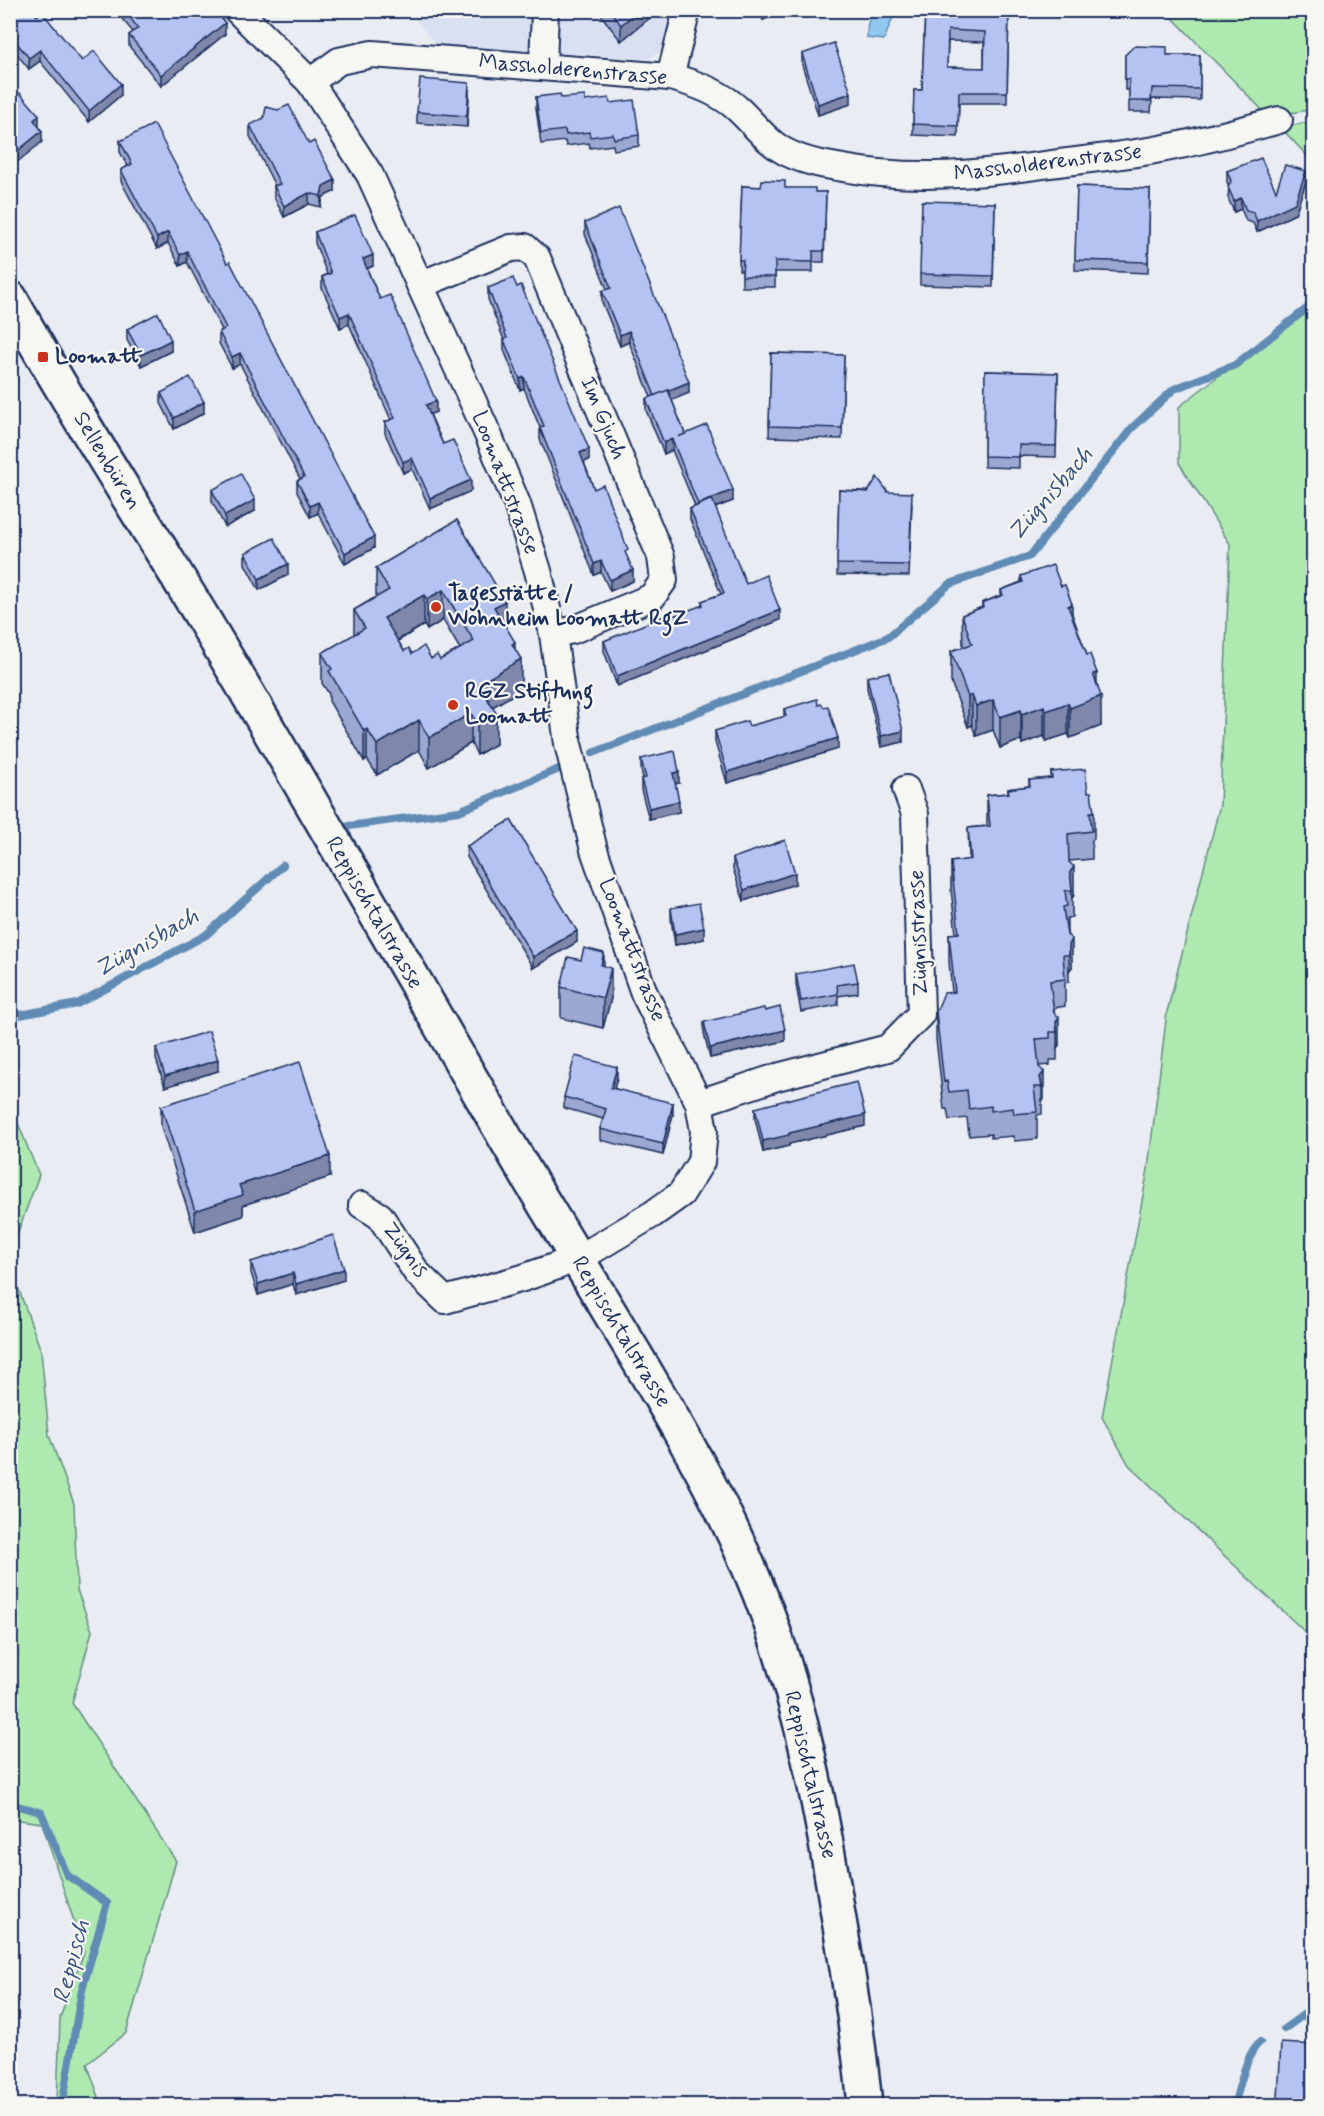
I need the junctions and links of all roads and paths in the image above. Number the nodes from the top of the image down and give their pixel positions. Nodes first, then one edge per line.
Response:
1 (237, 10) edge
2 (545, 10) edge
3 (687, 10) edge
4 (543, 67) junction
5 (670, 76) junction
6 (310, 82) junction
7 (1279, 120) dead end
8 (420, 285) junction
9 (10, 298) edge
10 (206, 623) joint
11 (553, 634) junction
12 (906, 789) dead end
13 (699, 1103) junction
14 (362, 1205) dead end
15 (576, 1258) junction
16 (445, 1300) joint
17 (865, 2106) edge

1 - 6 street, Loomattstrasse
2 - 4 street
3 - 5 street
4 - 5 street, Massholderenstrasse
4 - 6 street, Massholderenstrasse
5 - 7 street, Massholderenstrasse
6 - 8 street, Loomattstrasse
8 - 11 street, Loomattstrasse
8 - 11 street, Im Gjuch
9 - 10 main road, Sellenbüren
10 - 15 main road, Reppischtalstrasse
11 - 13 street, Loomattstrasse
12 - 13 street, Zügnisstrasse
13 - 15 street, Loomattstrasse
14 - 16 street, Zügnis
15 - 16 street, Loomattstrasse
15 - 17 main road, Reppischtalstrasse

